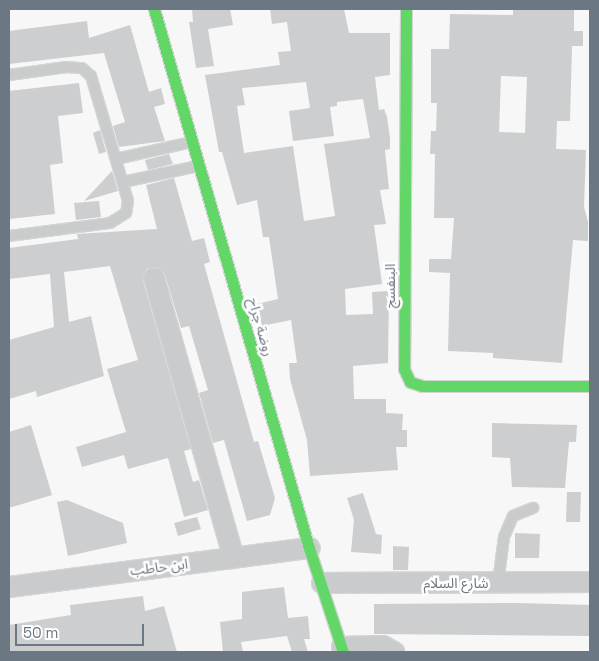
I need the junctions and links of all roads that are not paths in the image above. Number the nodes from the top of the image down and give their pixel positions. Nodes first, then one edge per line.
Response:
1 (154, 9) edge
2 (406, 9) edge
3 (9, 75) edge
4 (192, 141) junction
5 (116, 159) junction
6 (200, 166) junction
7 (123, 182) junction
8 (9, 236) edge
9 (154, 278) dead end
10 (590, 386) edge
11 (533, 508) dead end
12 (309, 548) junction
13 (234, 558) junction
14 (590, 582) edge
15 (322, 583) junction
16 (498, 584) junction
17 (9, 587) edge
18 (342, 650) edge
19 (394, 652) edge

1 - 4 street, روضة جراح
2 - 10 street, البنفسج
3 - 5 lane
4 - 5 lane
4 - 6 street, روضة جراح
5 - 7 lane
6 - 7 lane
6 - 12 street, روضة جراح
7 - 8 lane
9 - 13 street
11 - 16 lane
12 - 13 street, ابن حاطب
12 - 15 street, روضة جراح
13 - 17 street, ابن حاطب
14 - 16 street, شارع السلام
15 - 16 street, شارع السلام
15 - 18 street, روضة جراح
18 - 19 street

